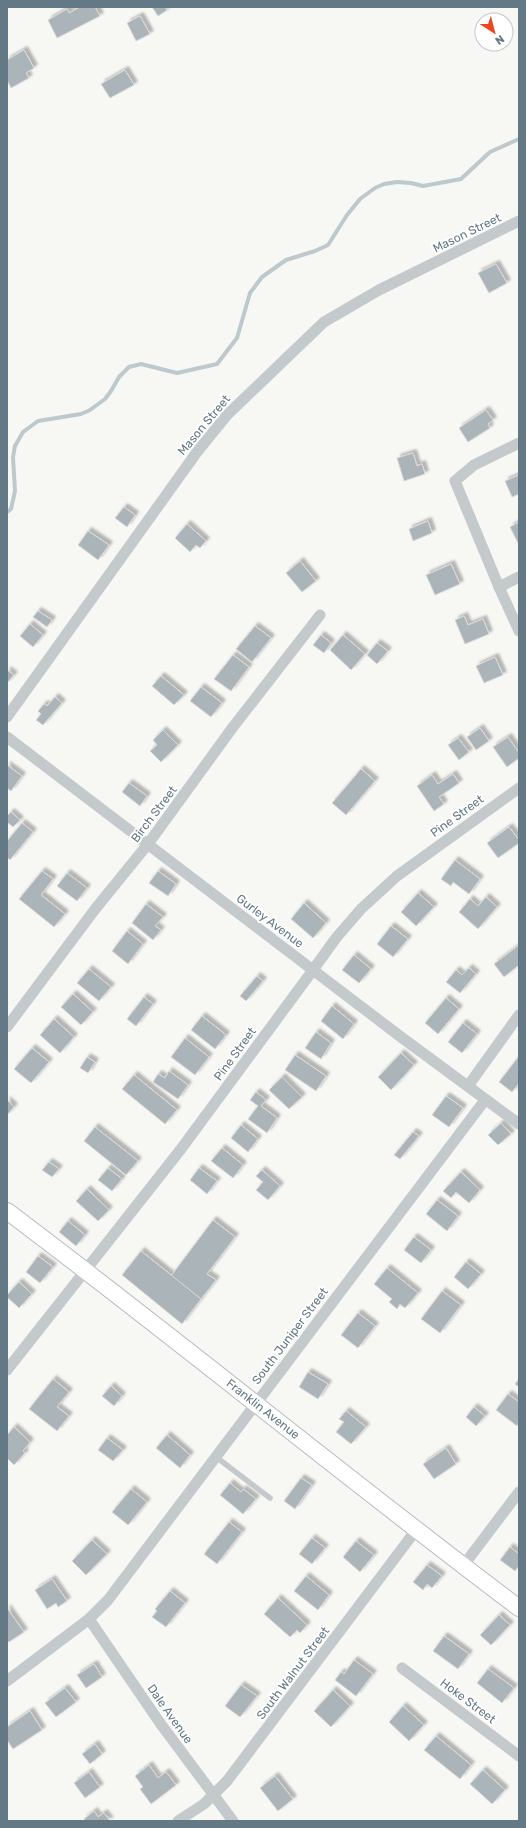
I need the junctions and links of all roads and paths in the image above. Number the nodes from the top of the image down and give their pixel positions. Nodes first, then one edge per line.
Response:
1 (519, 221) edge
2 (519, 443) edge
3 (519, 577) edge
4 (499, 587) junction
5 (320, 615) dead end
6 (519, 631) edge
7 (7, 717) edge
8 (7, 737) edge
9 (519, 788) edge
10 (148, 844) junction
11 (313, 970) junction
12 (519, 1015) edge
13 (7, 1027) edge
14 (468, 1086) junction
15 (485, 1100) junction
16 (519, 1124) edge
17 (7, 1211) edge
18 (86, 1270) junction
19 (7, 1370) edge
20 (256, 1404) junction
21 (216, 1457) junction
22 (519, 1492) edge
23 (270, 1498) dead end
24 (416, 1530) junction
25 (463, 1566) junction
26 (519, 1608) edge
27 (89, 1619) junction
28 (402, 1668) dead end
29 (7, 1681) edge
30 (519, 1756) edge
31 (214, 1795) junction
32 (178, 1821) edge
33 (233, 1821) edge

1 - 7 street, Mason Street
2 - 4 street
3 - 4 street
4 - 6 street
5 - 10 street, Birch Street
8 - 10 street, Gurley Avenue
9 - 11 street, Pine Street
10 - 11 street, Gurley Avenue
10 - 13 street, Birch Street
11 - 14 street, Gurley Avenue
11 - 18 street, Pine Street
12 - 14 street
14 - 15 street, Gurley Avenue
15 - 16 street, Gurley Avenue
15 - 20 street, South Juniper Street
17 - 18 street, Franklin Avenue
18 - 19 street, Pine Street
18 - 20 street, Franklin Avenue
20 - 21 street, South Juniper Street
20 - 24 street, Franklin Avenue
21 - 23 lane
21 - 27 street, South Juniper Street
22 - 25 street
24 - 25 street, Franklin Avenue
24 - 31 street, South Walnut Street
25 - 26 street, Franklin Avenue
27 - 29 street, South Juniper Street
27 - 31 street, Dale Avenue
28 - 30 street, Hoke Street
31 - 32 street, South Walnut Street
31 - 33 street, Dale Avenue

